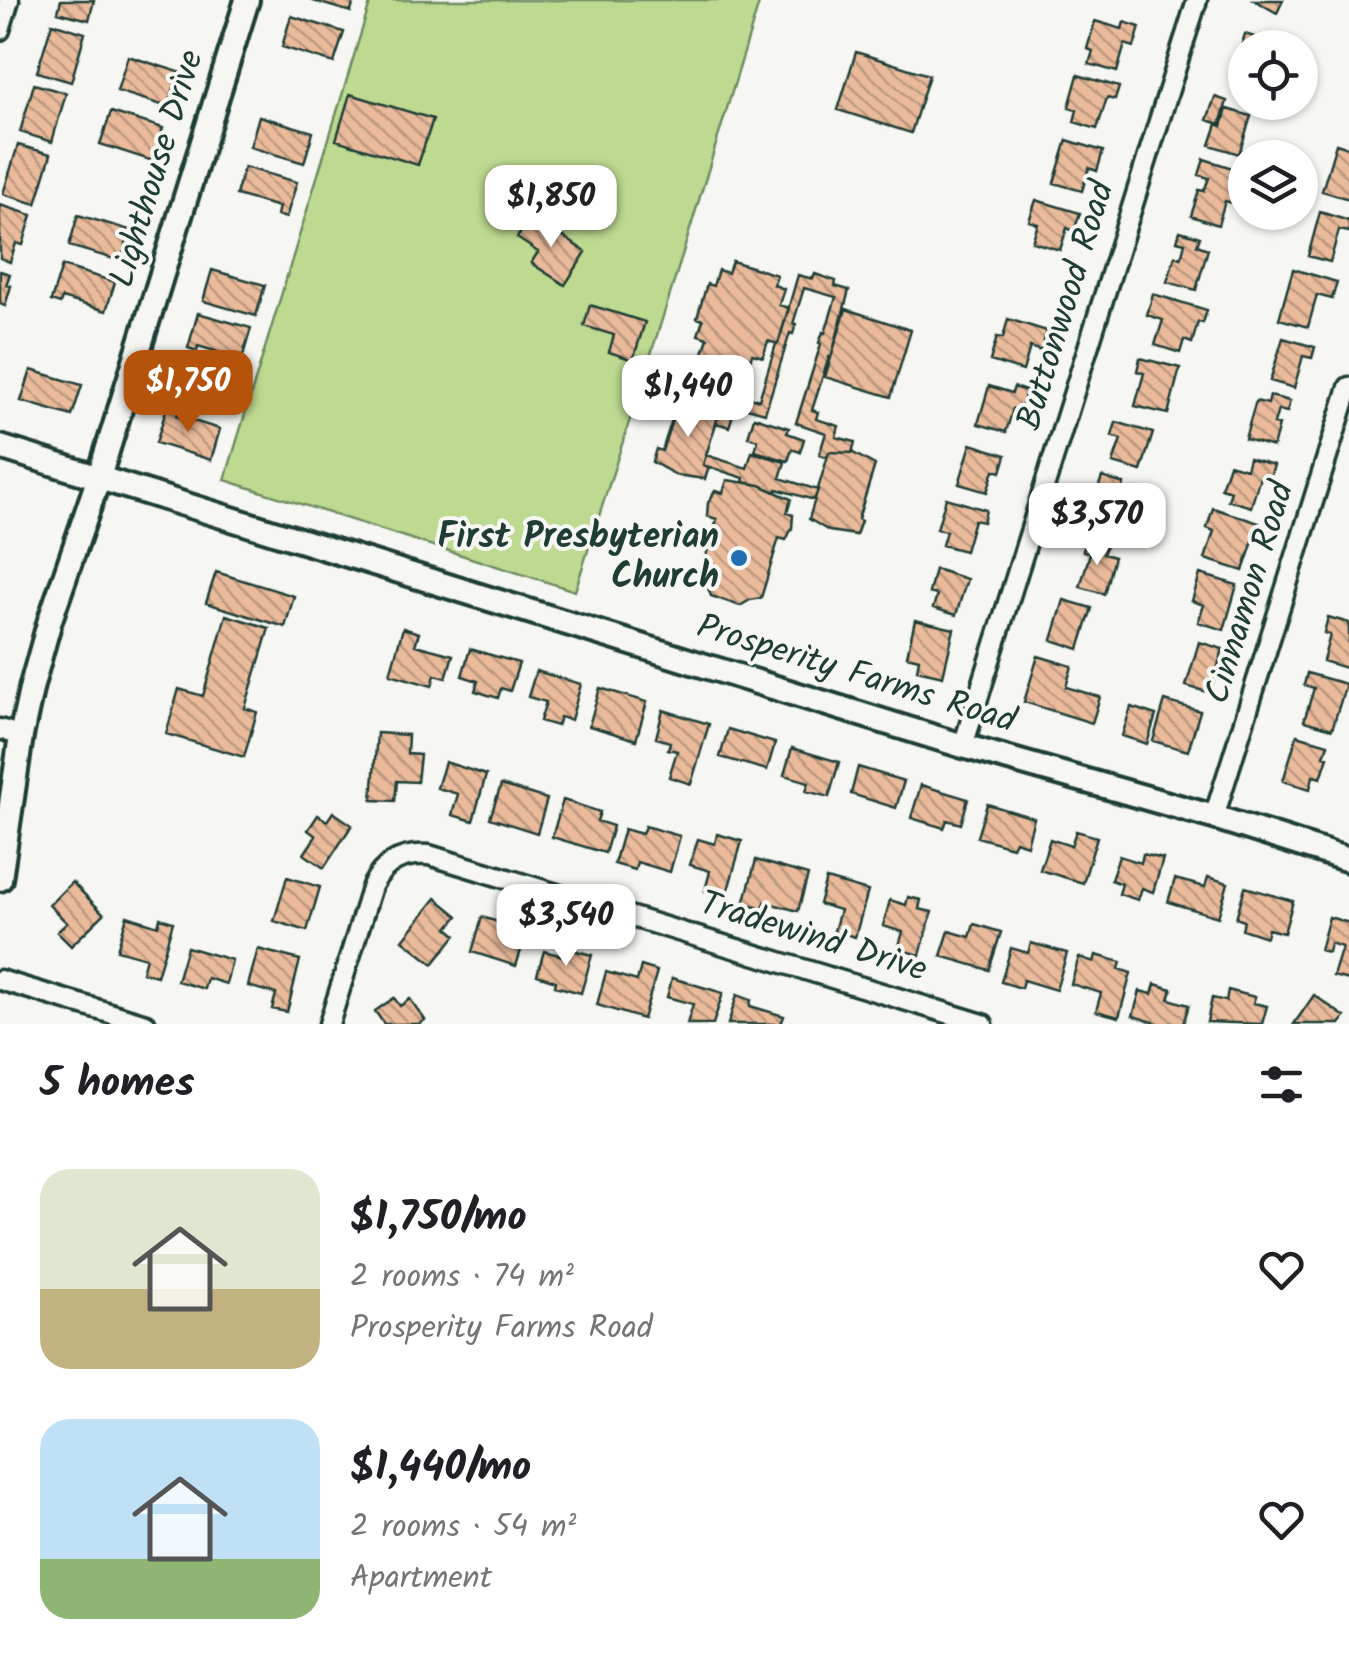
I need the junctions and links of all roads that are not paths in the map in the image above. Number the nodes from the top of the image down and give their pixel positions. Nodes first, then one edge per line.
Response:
1 (9, 0) edge
2 (247, 0) edge
3 (1197, 0) edge
4 (0, 30) edge
5 (1349, 388) edge
6 (0, 447) edge
7 (99, 477) junction
8 (10, 732) edge
9 (963, 746) junction
10 (1214, 817) junction
11 (1349, 860) edge
12 (0, 879) edge
13 (0, 980) edge
14 (146, 1024) edge
15 (329, 1024) edge
16 (983, 1024) edge

1 - 4 street
2 - 7 street, Lighthouse Drive
3 - 9 street, Buttonwood Road
5 - 10 street, Cinnamon Road
6 - 7 street, Prosperity Farms Road
7 - 8 street, Lighthouse Drive
7 - 9 street, Prosperity Farms Road
8 - 12 street, Lighthouse Drive
9 - 10 street, Prosperity Farms Road
10 - 11 street, Prosperity Farms Road
13 - 14 street
15 - 16 street, Tradewind Drive

